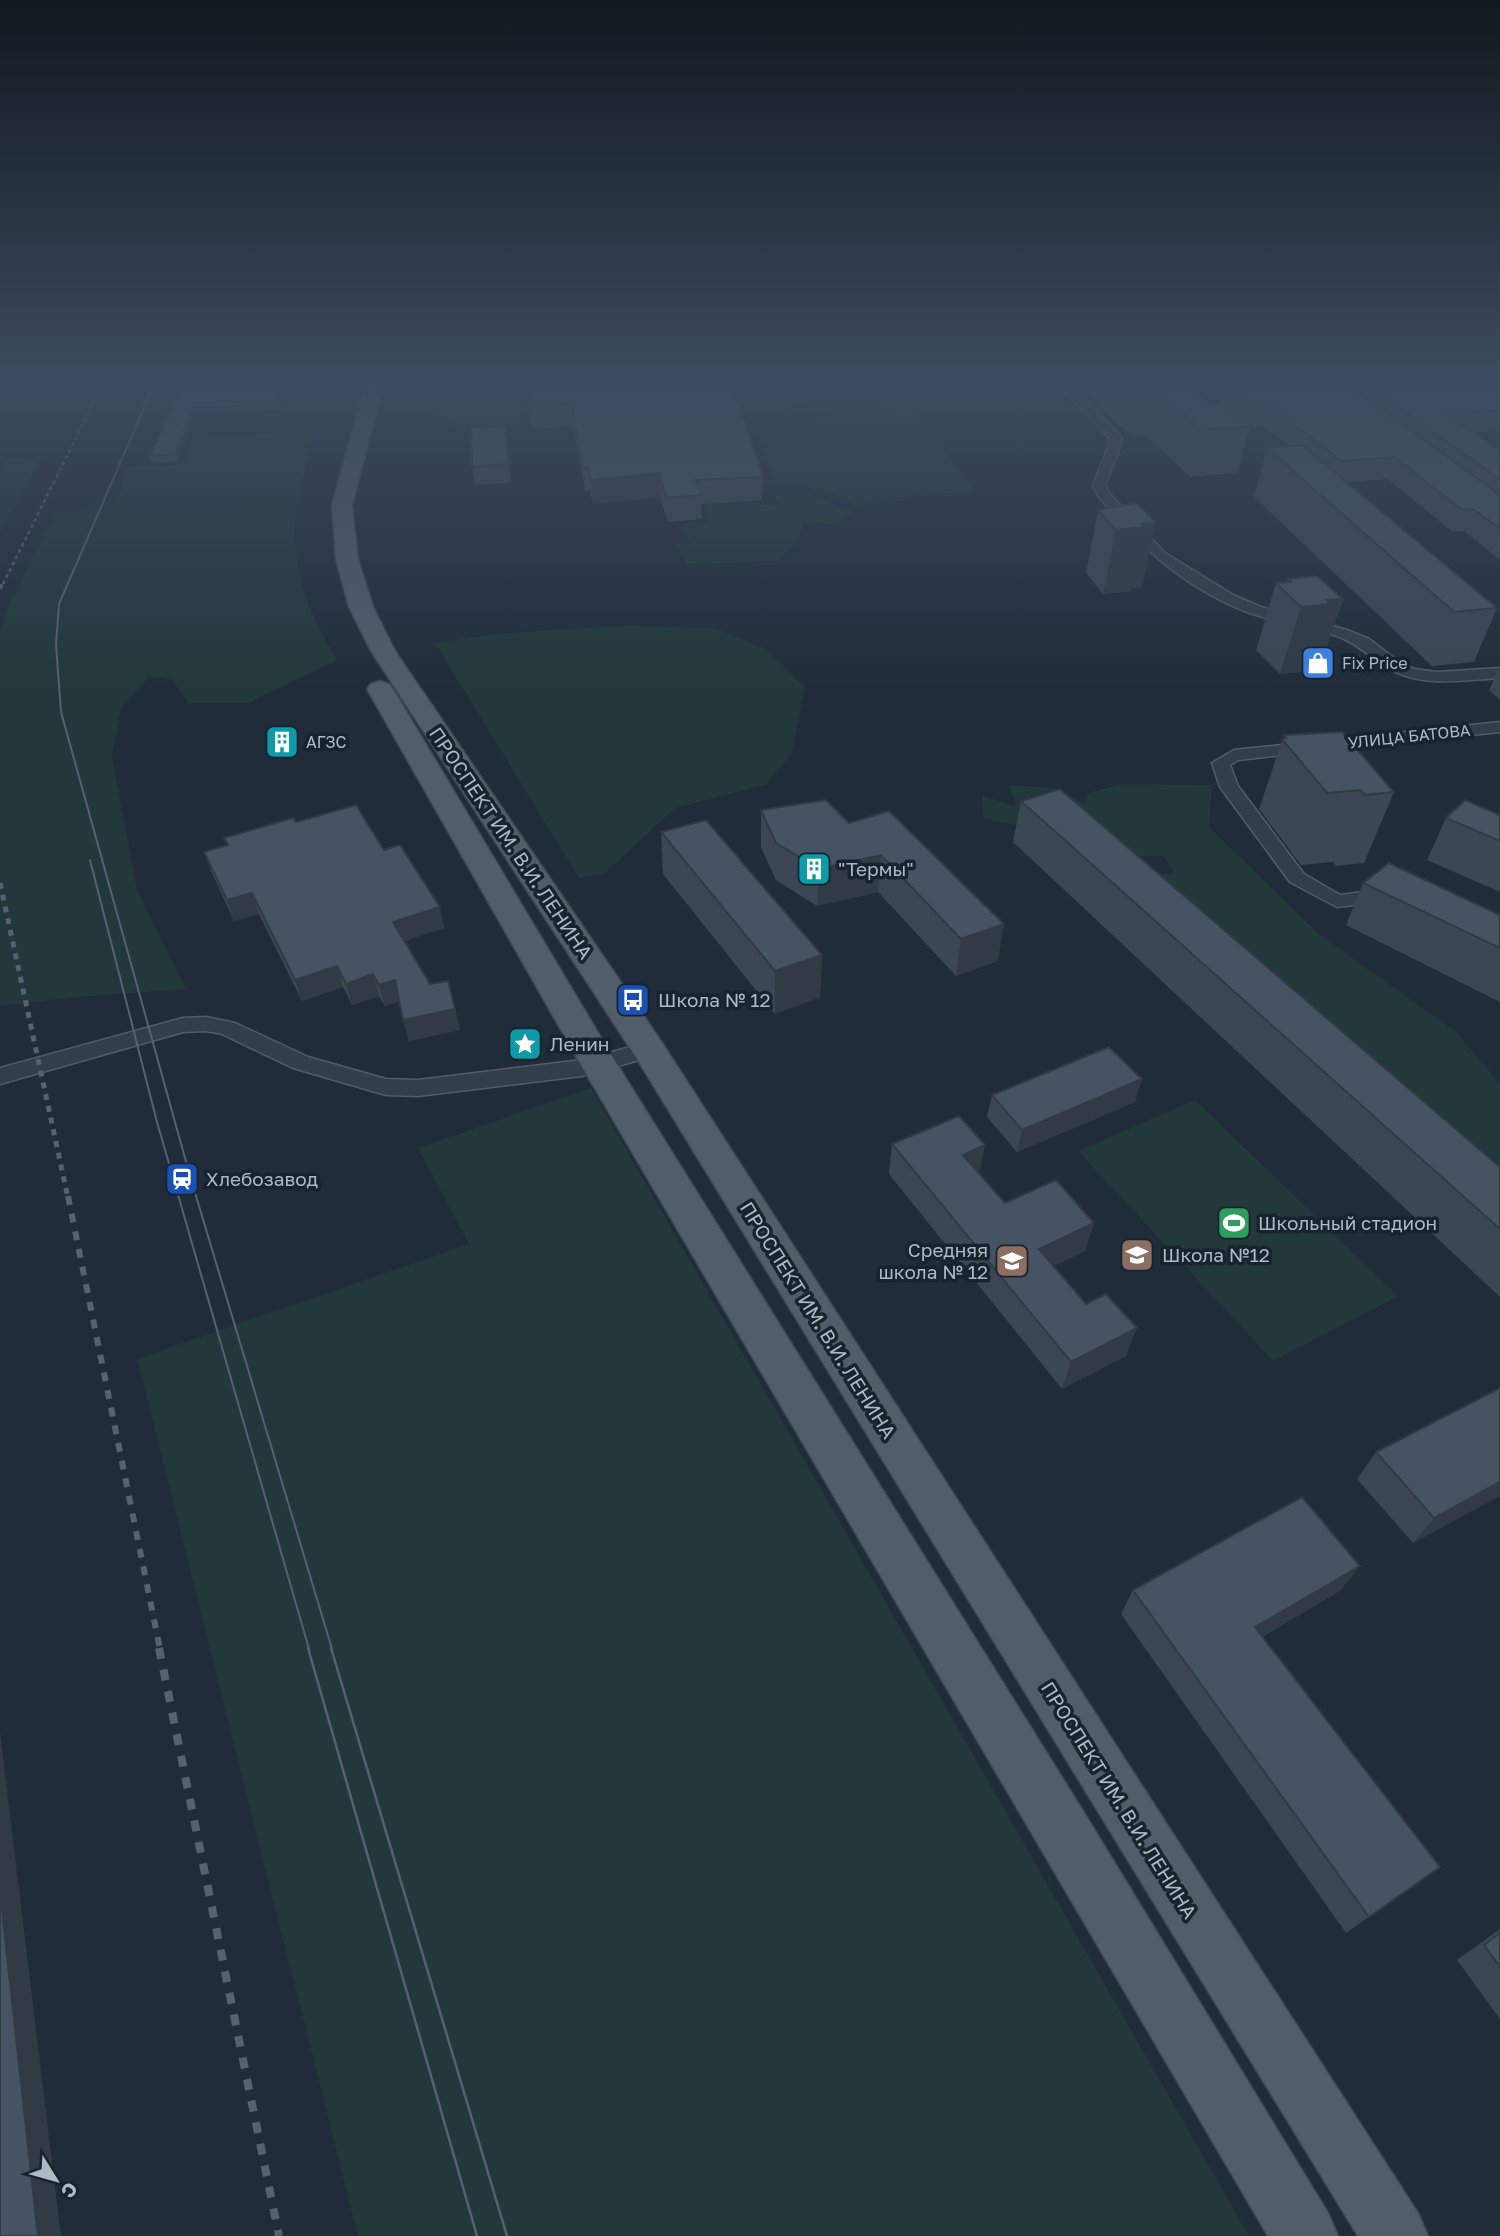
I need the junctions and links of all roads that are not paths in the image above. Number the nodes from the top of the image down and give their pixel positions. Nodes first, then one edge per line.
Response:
1 (329, 482) edge
2 (348, 482) edge
3 (1100, 482) edge
4 (1500, 673) edge
5 (1500, 727) edge
6 (1297, 878) joint
7 (1406, 900) edge
8 (649, 1051) junction
9 (599, 1065) junction
10 (0, 1076) edge
11 (1305, 2236) edge
12 (1395, 2236) edge

1 - 9 main road, ПРОСПЕКТ ИМ. В.И. ЛЕНИНА
2 - 8 main road, ПРОСПЕКТ ИМ. В.И. ЛЕНИНА
3 - 4 street
5 - 6 street, УЛИЦА БАТОВА
6 - 7 street
8 - 9 street
8 - 12 main road, ПРОСПЕКТ ИМ. В.И. ЛЕНИНА
9 - 10 street
9 - 11 main road, ПРОСПЕКТ ИМ. В.И. ЛЕНИНА

